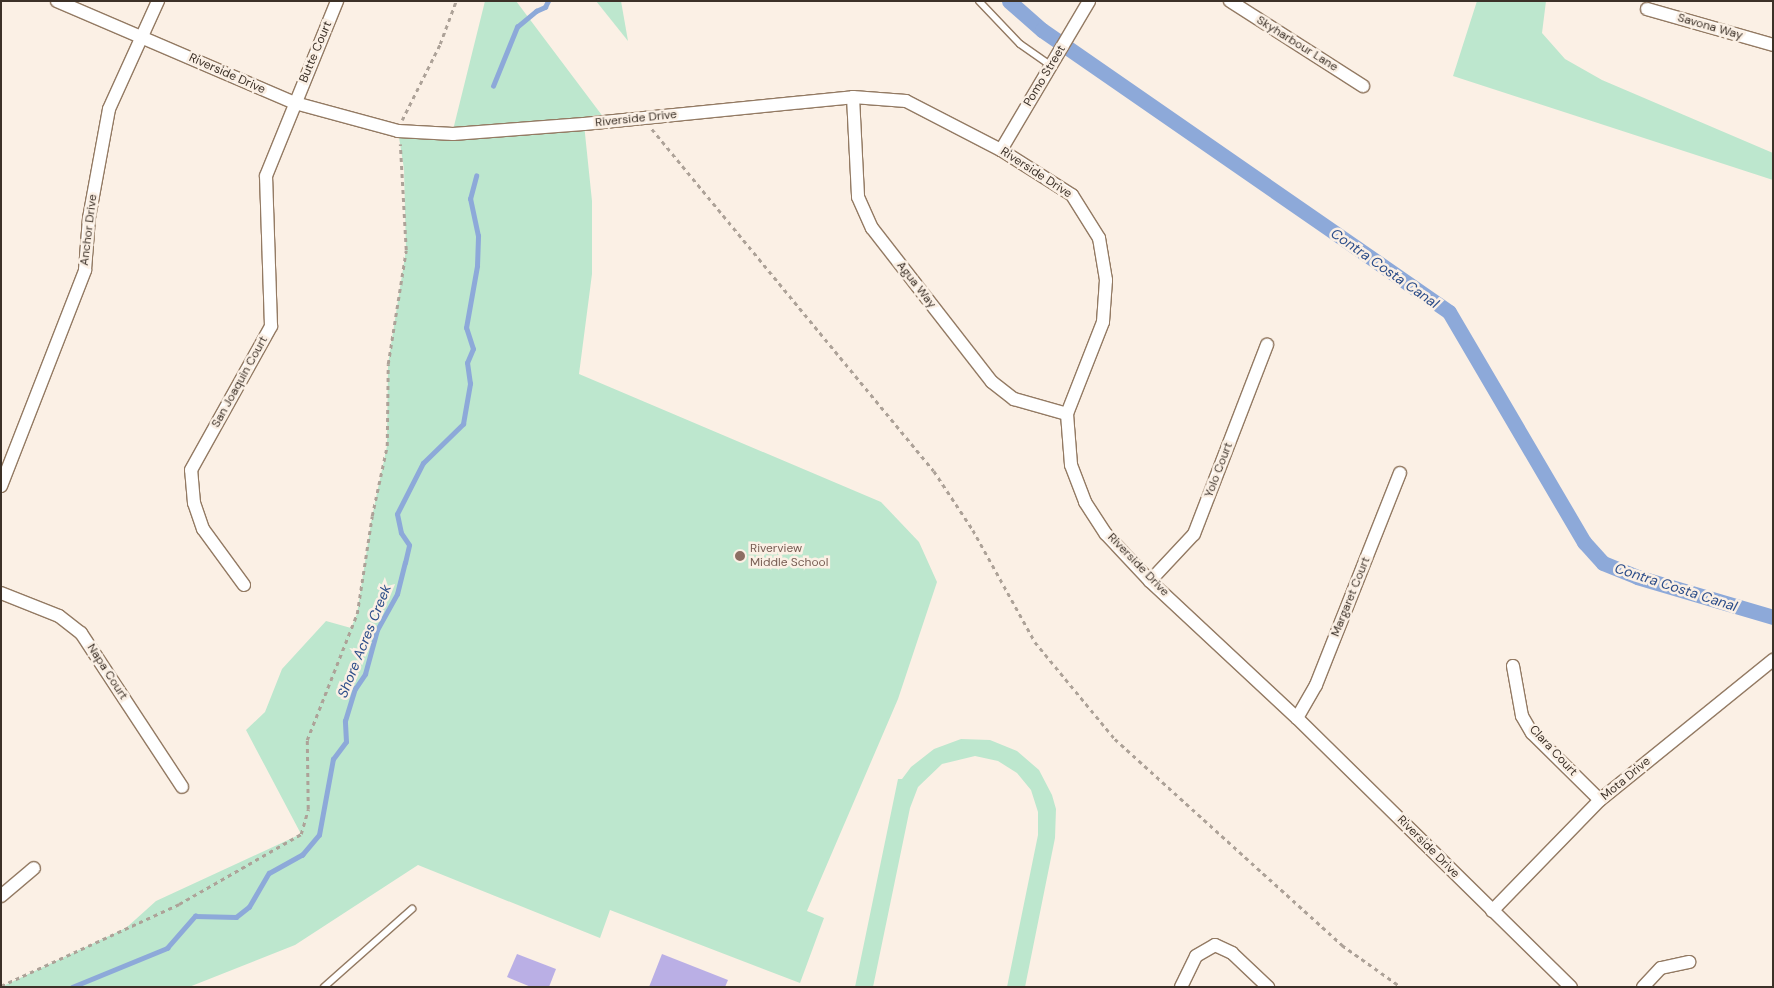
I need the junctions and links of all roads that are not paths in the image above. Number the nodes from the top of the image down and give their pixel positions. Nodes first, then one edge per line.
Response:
1 (56, 1) edge
2 (158, 1) edge
3 (337, 1) edge
4 (979, 1) edge
5 (1088, 1) edge
6 (1230, 1) edge
7 (1647, 9) dead end
8 (142, 37) junction
9 (1773, 45) edge
10 (1051, 66) junction
11 (1364, 86) dead end
12 (853, 97) junction
13 (295, 103) junction
14 (1001, 150) junction
15 (1267, 345) dead end
16 (1067, 414) junction
17 (1400, 473) dead end
18 (1, 486) edge
19 (1150, 581) junction
20 (244, 586) dead end
21 (1, 593) edge
22 (1773, 660) edge
23 (1512, 666) dead end
24 (1297, 718) junction
25 (182, 787) dead end
26 (1600, 800) junction
27 (34, 868) dead end
28 (1, 896) edge
29 (412, 909) dead end
30 (1492, 911) junction
31 (1689, 962) dead end
32 (324, 987) edge
33 (1181, 987) edge
34 (1268, 987) edge
35 (1571, 987) edge
36 (1643, 987) edge

1 - 8 street, Riverside Drive
2 - 8 street, Anchor Drive
3 - 13 street, Butte Court
4 - 10 lane
5 - 10 street, Pomo Street
6 - 11 street, Skyharbour Lane
7 - 9 street, Savona Way
8 - 13 street, Riverside Drive
8 - 18 street, Anchor Drive
10 - 14 street, Pomo Street
12 - 13 street, Riverside Drive
12 - 14 street, Riverside Drive
12 - 16 street, Agua Way
13 - 20 street, San Joaquin Court
14 - 16 street, Riverside Drive
15 - 19 street, Yolo Court
16 - 19 street, Riverside Drive
17 - 24 street, Margaret Court
19 - 24 street, Riverside Drive
21 - 25 street, Napa Court
22 - 26 street, Mota Drive
23 - 26 street, Clara Court
24 - 30 street, Riverside Drive
26 - 30 street, Mota Drive
27 - 28 street
29 - 32 lane
30 - 35 street, Riverside Drive
31 - 36 street
33 - 34 street

